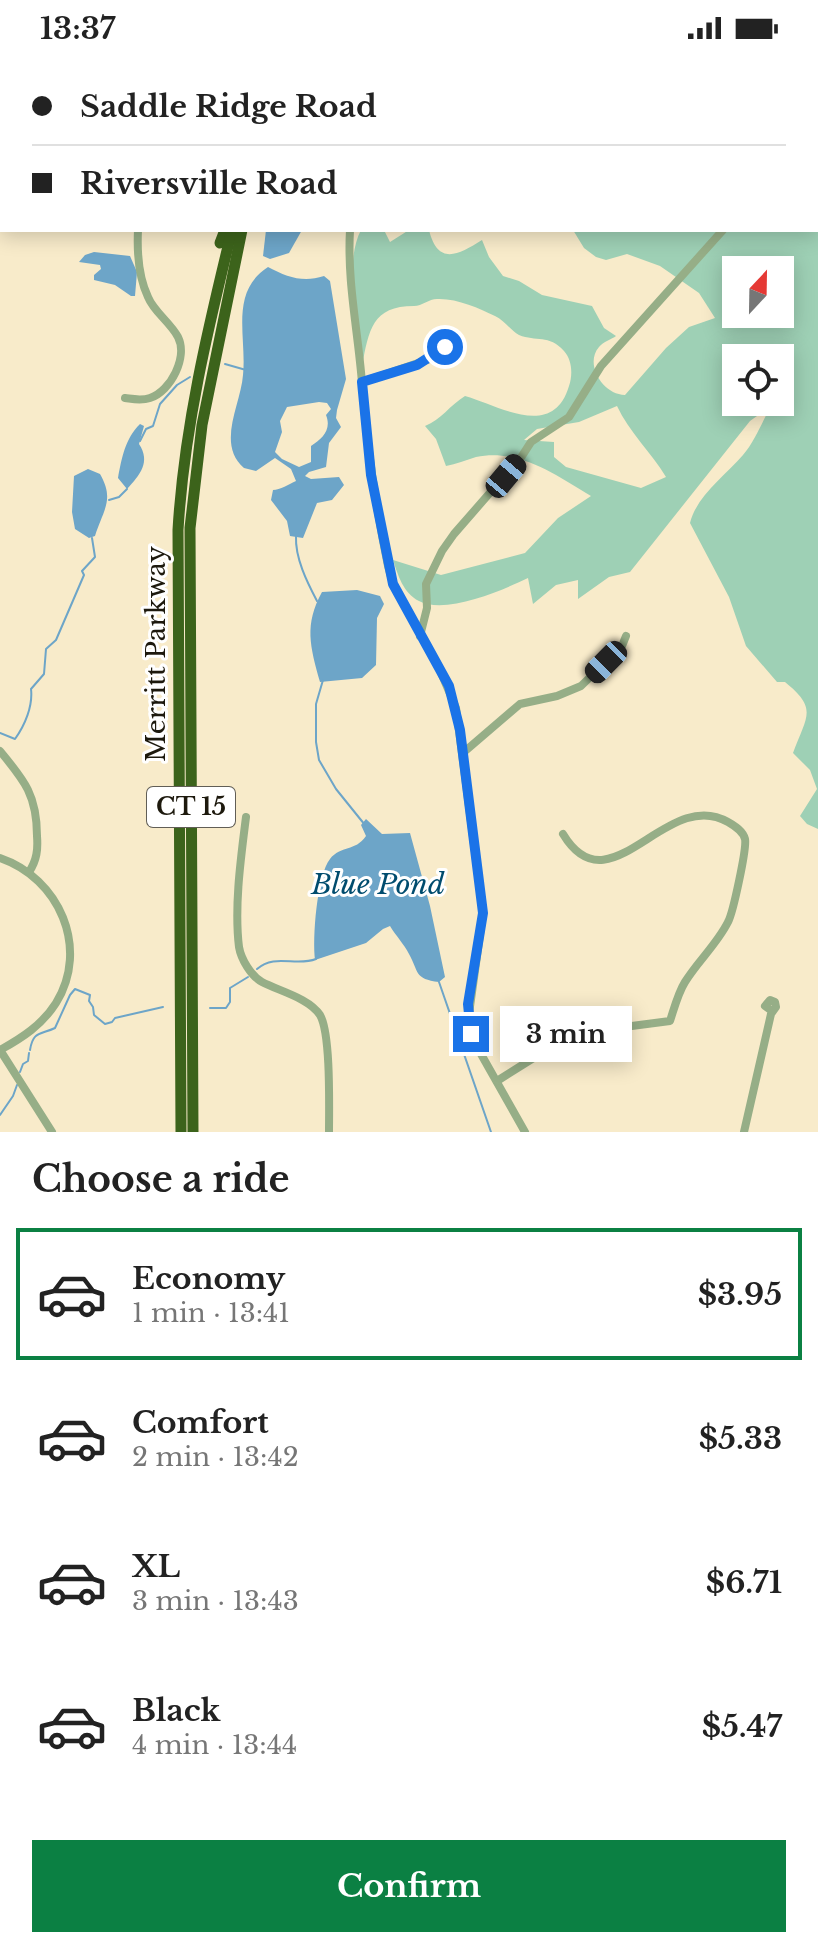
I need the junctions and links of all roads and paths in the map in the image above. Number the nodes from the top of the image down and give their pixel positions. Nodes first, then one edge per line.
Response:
1 (138, 232) edge
2 (224, 232) edge
3 (232, 232) edge
4 (242, 232) edge
5 (350, 232) edge
6 (721, 232) edge
7 (220, 243) dead end
8 (456, 337) dead end
9 (197, 343) dead end
10 (362, 382) junction
11 (125, 398) dead end
12 (195, 399) junction
13 (420, 636) junction
14 (626, 636) dead end
15 (0, 751) edge
16 (464, 752) junction
17 (246, 817) dead end
18 (563, 834) dead end
19 (0, 858) edge
20 (29, 872) junction
21 (772, 1011) dead end
22 (0, 1050) edge
23 (497, 1081) junction
24 (52, 1132) edge
25 (181, 1132) edge
26 (193, 1132) edge
27 (329, 1132) edge
28 (525, 1132) edge
29 (744, 1132) edge

1 - 11 street
2 - 7 highway
3 - 12 highway, Merritt Parkway / CT 15
4 - 26 highway, Merritt Parkway / CT 15
5 - 10 street
6 - 13 street
8 - 10 street
9 - 12 highway
10 - 13 street
12 - 25 highway, Merritt Parkway / CT 15
13 - 16 street
14 - 16 street
15 - 20 street
16 - 23 street
17 - 27 street
18 - 23 street
19 - 20 street
20 - 22 street
21 - 29 street
22 - 24 street
23 - 28 street

